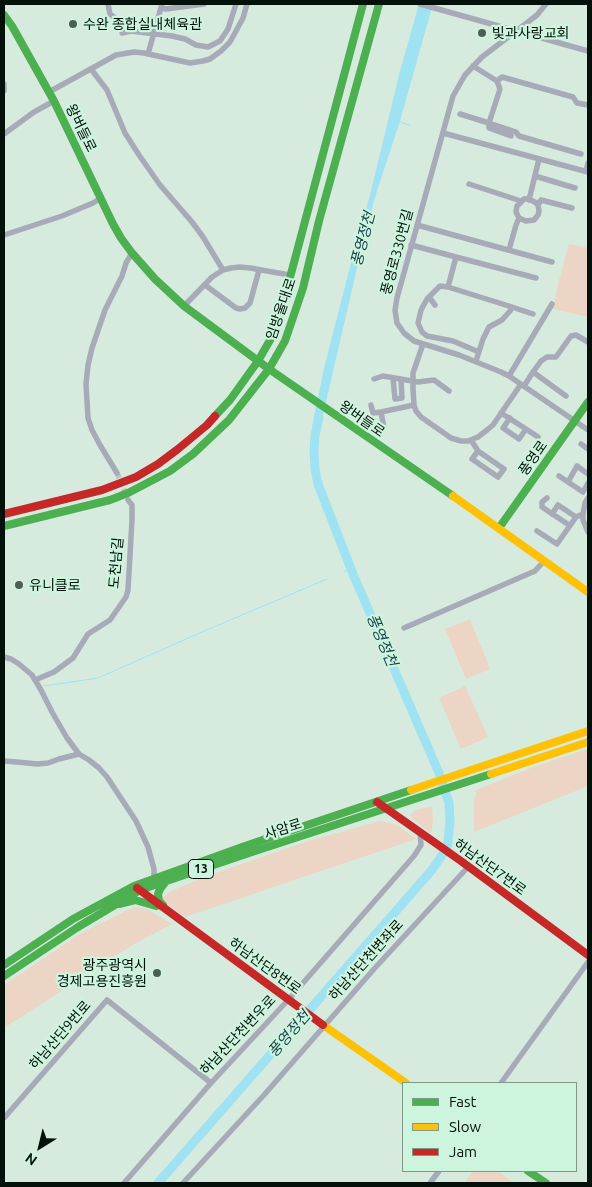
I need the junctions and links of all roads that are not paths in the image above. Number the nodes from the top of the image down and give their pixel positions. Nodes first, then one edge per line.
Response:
1 (108, 4) edge
2 (204, 4) edge
3 (235, 4) edge
4 (363, 4) edge
5 (379, 4) edge
6 (420, 4) edge
7 (546, 4) edge
8 (246, 5) edge
9 (162, 6) edge
10 (4, 15) edge
11 (516, 30) junction
12 (131, 31) junction
13 (122, 33) dead end
14 (154, 34) junction
15 (588, 51) edge
16 (148, 54) junction
17 (473, 66) junction
18 (91, 69) junction
19 (497, 82) junction
20 (4, 84) edge
21 (4, 91) edge
22 (49, 92) junction
23 (54, 101) junction
24 (588, 105) edge
25 (460, 114) dead end
26 (489, 123) junction
27 (4, 134) edge
28 (442, 134) junction
29 (511, 136) dead end
30 (581, 154) dead end
31 (539, 159) junction
32 (588, 163) edge
33 (587, 172) edge
34 (535, 176) junction
35 (469, 184) dead end
36 (575, 188) dead end
37 (101, 198) junction
38 (529, 200) junction
39 (521, 201) junction
40 (538, 205) junction
41 (572, 208) dead end
42 (519, 218) junction
43 (417, 225) junction
44 (4, 235) edge
45 (411, 245) junction
46 (509, 250) junction
47 (132, 253) junction
48 (456, 257) junction
49 (552, 262) dead end
50 (222, 270) junction
51 (259, 270) junction
52 (290, 275) junction
53 (536, 278) dead end
54 (205, 284) junction
55 (448, 287) junction
56 (430, 297) junction
57 (552, 304) dead end
58 (435, 305) dead end
59 (184, 306) junction
60 (512, 307) junction
61 (533, 314) dead end
62 (588, 342) edge
63 (423, 344) junction
64 (479, 352) junction
65 (258, 361) junction
66 (476, 361) junction
67 (269, 369) junction
68 (533, 372) junction
69 (510, 376) junction
70 (374, 378) dead end
71 (392, 378) junction
72 (401, 380) junction
73 (413, 381) junction
74 (523, 385) junction
75 (449, 391) dead end
76 (566, 396) dead end
77 (588, 402) edge
78 (371, 405) dead end
79 (414, 405) junction
80 (381, 412) junction
81 (502, 413) junction
82 (510, 418) junction
83 (575, 421) junction
84 (384, 428) dead end
85 (526, 429) junction
86 (588, 430) edge
87 (538, 437) dead end
88 (471, 440) junction
89 (582, 444) dead end
90 (588, 449) edge
91 (478, 451) junction
92 (118, 473) tunnel mouth
93 (588, 474) edge
94 (560, 476) dead end
95 (568, 482) junction
96 (588, 483) edge
97 (547, 498) dead end
98 (588, 498) edge
99 (128, 500) tunnel mouth
100 (4, 514) edge
101 (552, 514) junction
102 (583, 514) junction
103 (576, 517) junction
104 (4, 526) edge
105 (569, 526) junction
106 (499, 528) junction
107 (537, 531) dead end
108 (588, 532) edge
109 (544, 561) junction
110 (588, 592) edge
111 (404, 628) dead end
112 (4, 657) edge
113 (35, 680) junction
114 (588, 731) edge
115 (588, 742) edge
116 (79, 754) junction
117 (4, 761) edge
118 (376, 802) junction
119 (387, 809) junction
120 (423, 835) junction
121 (465, 864) junction
122 (154, 879) junction
123 (166, 881) junction
124 (137, 888) junction
125 (116, 905) junction
126 (172, 914) junction
127 (588, 954) edge
128 (588, 962) edge
129 (4, 965) edge
130 (4, 976) edge
131 (290, 1000) junction
132 (323, 1025) junction
133 (405, 1082) edge
134 (502, 1082) edge
135 (211, 1083) junction
136 (4, 1118) edge
137 (438, 1172) edge
138 (530, 1172) edge
139 (124, 1183) edge
140 (183, 1183) edge
141 (430, 1183) edge
142 (546, 1183) edge

1 - 12 street
2 - 9 street
3 - 8 street
3 - 14 street
4 - 52 main road, 임방울대로
5 - 67 main road, 임방울대로
6 - 11 street
7 - 11 street, 풍영로330번길
8 - 16 street
9 - 14 street
10 - 22 main road, 왕버들로
11 - 15 street
11 - 17 street, 풍영로330번길
12 - 13 street
12 - 14 street
14 - 16 street
16 - 18 street
17 - 19 street
17 - 28 street, 풍영로330번길
18 - 22 street
18 - 50 street
19 - 24 street
19 - 26 street
20 - 21 street
22 - 23 main road, 왕버들로
23 - 27 street
23 - 37 main road, 왕버들로
25 - 26 street
26 - 29 street
26 - 30 street
28 - 31 street
28 - 43 street, 풍영로330번길
31 - 33 street
31 - 34 street
32 - 33 street
34 - 36 street
34 - 38 street
35 - 39 street
37 - 44 street
37 - 47 main road, 왕버들로
38 - 39 street
38 - 40 street
39 - 42 street
40 - 41 street
40 - 42 street
42 - 46 street
43 - 45 street, 풍영로330번길
43 - 46 street
45 - 48 street
45 - 63 street, 풍영로330번길
46 - 49 street
47 - 59 main road, 왕버들로
47 - 92 street
48 - 53 street
48 - 55 street
50 - 51 street, 임방울대로
50 - 54 street
51 - 52 street, 임방울대로
51 - 54 street
52 - 65 main road, 임방울대로
54 - 59 street
55 - 56 street
55 - 60 street
56 - 58 street
56 - 64 street
57 - 69 street
59 - 65 main road, 왕버들로
60 - 61 street
60 - 64 street
62 - 68 street
63 - 66 street, 풍영로330번길
63 - 73 street
64 - 66 street
65 - 67 main road, 왕버들로
65 - 100 main road, 임방울대로
66 - 69 street, 풍영로330번길
67 - 104 main road, 임방울대로
67 - 106 main road, 왕버들로
68 - 74 street
68 - 76 street
69 - 74 street, 풍영로330번길
70 - 71 street
71 - 72 street
71 - 72 street
72 - 73 street
73 - 75 street
73 - 79 street
74 - 81 street
74 - 83 street, 풍영로330번길
77 - 83 main road, 풍영로
78 - 80 street
79 - 80 street
79 - 88 street
80 - 84 street
81 - 82 street
81 - 88 street
82 - 85 street
82 - 85 street
83 - 86 street, 풍영로330번길
83 - 106 main road, 풍영로
85 - 87 street
88 - 91 street
89 - 90 street
91 - 91 street
93 - 95 street
94 - 95 street
95 - 96 street
97 - 101 street
98 - 102 street
99 - 113 street, 도천남길
101 - 103 street
101 - 105 street
102 - 103 street
102 - 108 street
103 - 105 street
105 - 107 street
106 - 109 main road, 왕버들로
109 - 110 main road, 왕버들로
109 - 111 street
112 - 113 street
113 - 116 street
114 - 118 main road, 사암로 / 13
115 - 119 main road, 사암로 / 13
116 - 117 street
116 - 122 street
118 - 119 main road, 하남산단7번로
118 - 122 main road, 사암로 / 13
119 - 120 main road, 하남산단7번로
119 - 123 main road, 사암로 / 13
120 - 121 main road, 하남산단7번로
120 - 131 street, 하남산단천변우로
121 - 127 main road, 하남산단7번로
121 - 132 street, 하남산단천변좌로
122 - 124 main road, 사암로 / 13
123 - 124 main road, 사암로 / 13
123 - 126 main road
124 - 125 main road, 사암로 / 13
124 - 126 main road, 하남산단8번로
124 - 129 main road, 사암로 / 13
125 - 126 main road
125 - 130 main road, 사암로 / 13
126 - 131 main road, 하남산단8번로
128 - 134 street
131 - 132 main road, 하남산단8번로
131 - 135 street, 하남산단천변우로
132 - 133 main road, 하남산단8번로
132 - 140 street, 하남산단천변좌로
135 - 136 street, 하남산단9번로
135 - 139 street, 하남산단천변우로
137 - 141 street
138 - 142 main road

